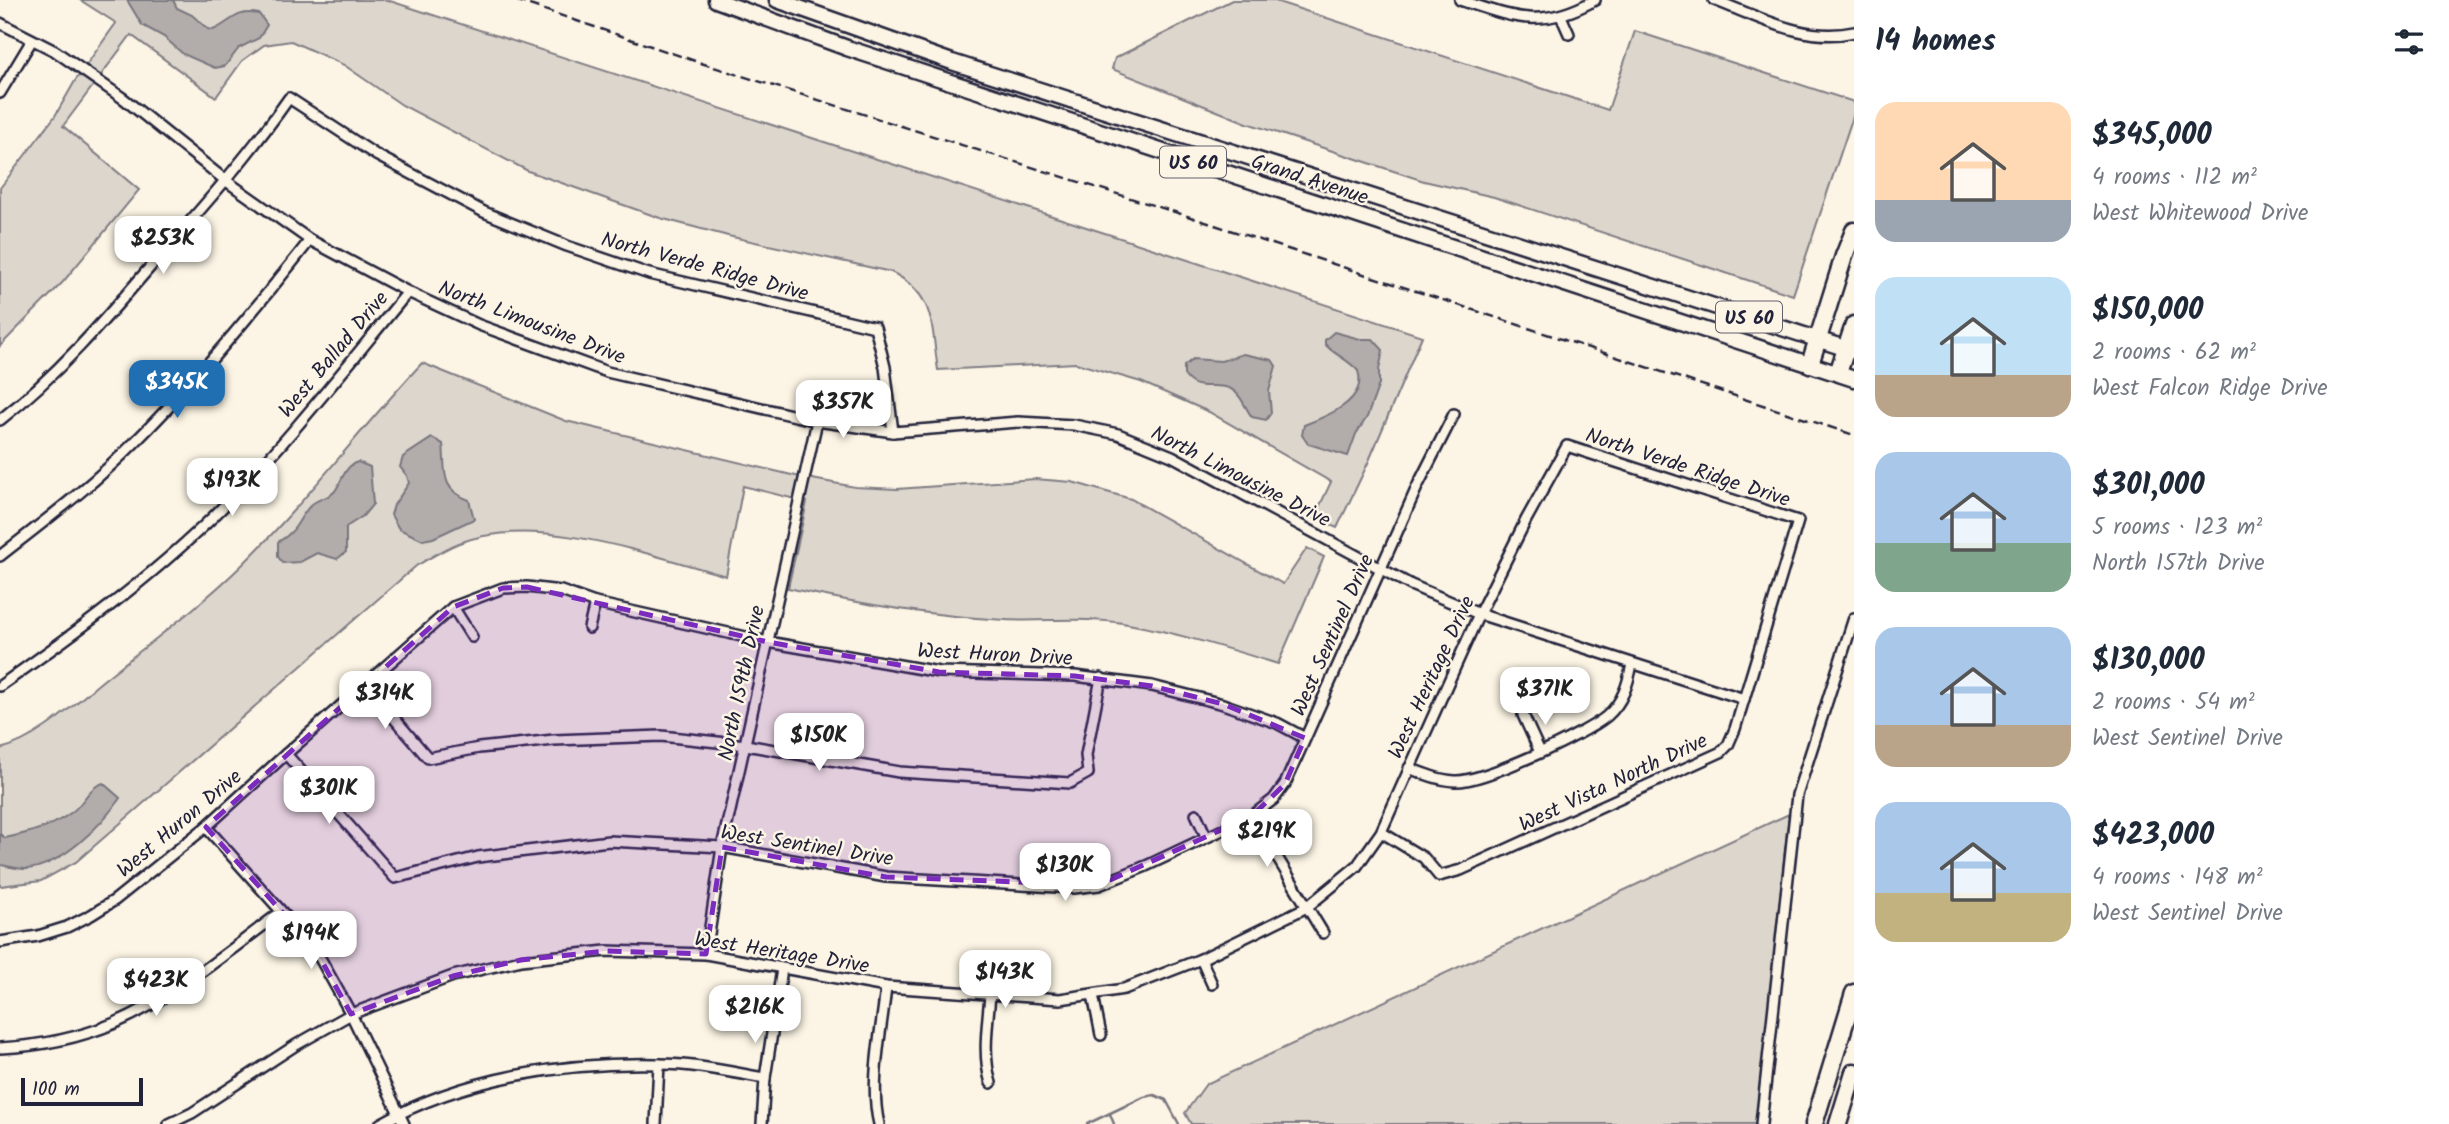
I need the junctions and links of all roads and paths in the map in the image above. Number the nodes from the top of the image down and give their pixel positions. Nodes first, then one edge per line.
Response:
1 (716, 0) edge
2 (777, 0) edge
3 (1460, 0) edge
4 (1595, 0) edge
5 (1714, 0) edge
6 (1561, 16) junction
7 (0, 23) edge
8 (1854, 32) edge
9 (1569, 34) dead end
10 (32, 40) junction
11 (0, 93) edge
12 (225, 180) junction
13 (1854, 231) edge
14 (310, 240) junction
15 (408, 292) junction
16 (1854, 325) edge
17 (1817, 339) junction
18 (1850, 349) edge
19 (1810, 364) junction
20 (1846, 376) edge
21 (1454, 414) dead end
22 (0, 420) edge
23 (817, 421) junction
24 (893, 432) junction
25 (1567, 446) joint
26 (1798, 522) joint
27 (0, 556) edge
28 (1380, 568) junction
29 (595, 603) junction
30 (453, 607) junction
31 (1479, 614) junction
32 (1854, 618) edge
33 (589, 628) dead end
34 (472, 637) dead end
35 (768, 642) junction
36 (1632, 664) junction
37 (1101, 678) junction
38 (365, 684) junction
39 (0, 686) edge
40 (1744, 699) junction
41 (1523, 715) dead end
42 (1305, 738) junction
43 (746, 745) junction
44 (1540, 752) junction
45 (286, 754) junction
46 (1409, 768) junction
47 (1196, 814) dead end
48 (1252, 816) junction
49 (206, 827) junction
50 (1381, 832) junction
51 (1206, 836) junction
52 (722, 847) junction
53 (1307, 907) junction
54 (280, 912) junction
55 (1323, 933) dead end
56 (0, 942) edge
57 (706, 954) junction
58 (1201, 959) junction
59 (782, 969) junction
60 (1212, 984) dead end
61 (887, 987) junction
62 (1854, 993) edge
63 (990, 994) junction
64 (1093, 995) junction
65 (351, 1014) junction
66 (1101, 1035) dead end
67 (0, 1048) edge
68 (659, 1064) junction
69 (1854, 1072) edge
70 (765, 1079) junction
71 (991, 1083) dead end
72 (399, 1113) junction
73 (169, 1124) edge
74 (380, 1124) edge
75 (404, 1124) edge
76 (656, 1124) edge
77 (762, 1124) edge
78 (880, 1124) edge
79 (1761, 1124) edge
80 (1814, 1124) edge
81 (1838, 1124) edge

1 - 19 highway, Grand Avenue / US 60
2 - 17 highway, Grand Avenue / US 60
3 - 6 street
4 - 6 street
5 - 8 street
6 - 9 street
7 - 10 street, North Limousine Drive
10 - 11 street
10 - 12 street, North Limousine Drive
12 - 14 street, North Limousine Drive
12 - 22 street
12 - 24 street, North Verde Ridge Drive
13 - 17 highway
14 - 15 street, North Limousine Drive
14 - 27 street
15 - 23 street, North Limousine Drive
15 - 39 street, West Ballad Drive
16 - 18 highway
17 - 18 highway, Grand Avenue / US 60
17 - 19 highway
18 - 20 highway
19 - 20 highway, Grand Avenue / US 60
21 - 28 street, West Sentinel Drive
23 - 24 street, North Limousine Drive
23 - 35 street, North 159th Drive
24 - 28 street, North Limousine Drive
25 - 26 street, North Verde Ridge Drive
25 - 31 street, West Heritage Drive
26 - 40 street, West Vista North Drive
28 - 31 street, North Limousine Drive
28 - 42 street, West Sentinel Drive
29 - 30 street, West Huron Drive
29 - 33 street
29 - 35 street, West Huron Drive
30 - 34 street
30 - 38 street, West Huron Drive
31 - 36 street, North Limousine Drive
31 - 46 street, West Heritage Drive
32 - 79 street
35 - 37 street, West Huron Drive
35 - 43 street, North 159th Drive
36 - 40 street, North Limousine Drive
36 - 44 street
37 - 42 street, West Huron Drive
37 - 43 street
38 - 43 street
38 - 45 street, West Huron Drive
40 - 50 street, West Vista North Drive
41 - 44 street
42 - 48 street, West Sentinel Drive
43 - 52 street, North 159th Drive
44 - 46 street
45 - 49 street, West Huron Drive
45 - 52 street, West Sentinel Drive
46 - 50 street, West Heritage Drive
47 - 51 street
48 - 51 street, West Sentinel Drive
48 - 53 street
49 - 54 street
49 - 56 street, West Huron Drive
50 - 53 street, West Heritage Drive
51 - 52 street, West Sentinel Drive
52 - 57 street, North 159th Drive
53 - 55 street
53 - 58 street, West Heritage Drive
54 - 65 street
54 - 67 street
57 - 59 street, West Heritage Drive
57 - 65 street, West Heritage Drive
58 - 60 street
58 - 64 street, West Heritage Drive
59 - 61 street, West Heritage Drive
59 - 70 street
61 - 63 street, West Heritage Drive
61 - 78 street
62 - 80 highway
63 - 64 street, West Heritage Drive
63 - 71 street
64 - 66 street
65 - 72 street
65 - 73 street, West Heritage Drive
68 - 70 street
68 - 72 street
68 - 76 street
69 - 81 highway
70 - 77 street
72 - 74 street
72 - 75 street

